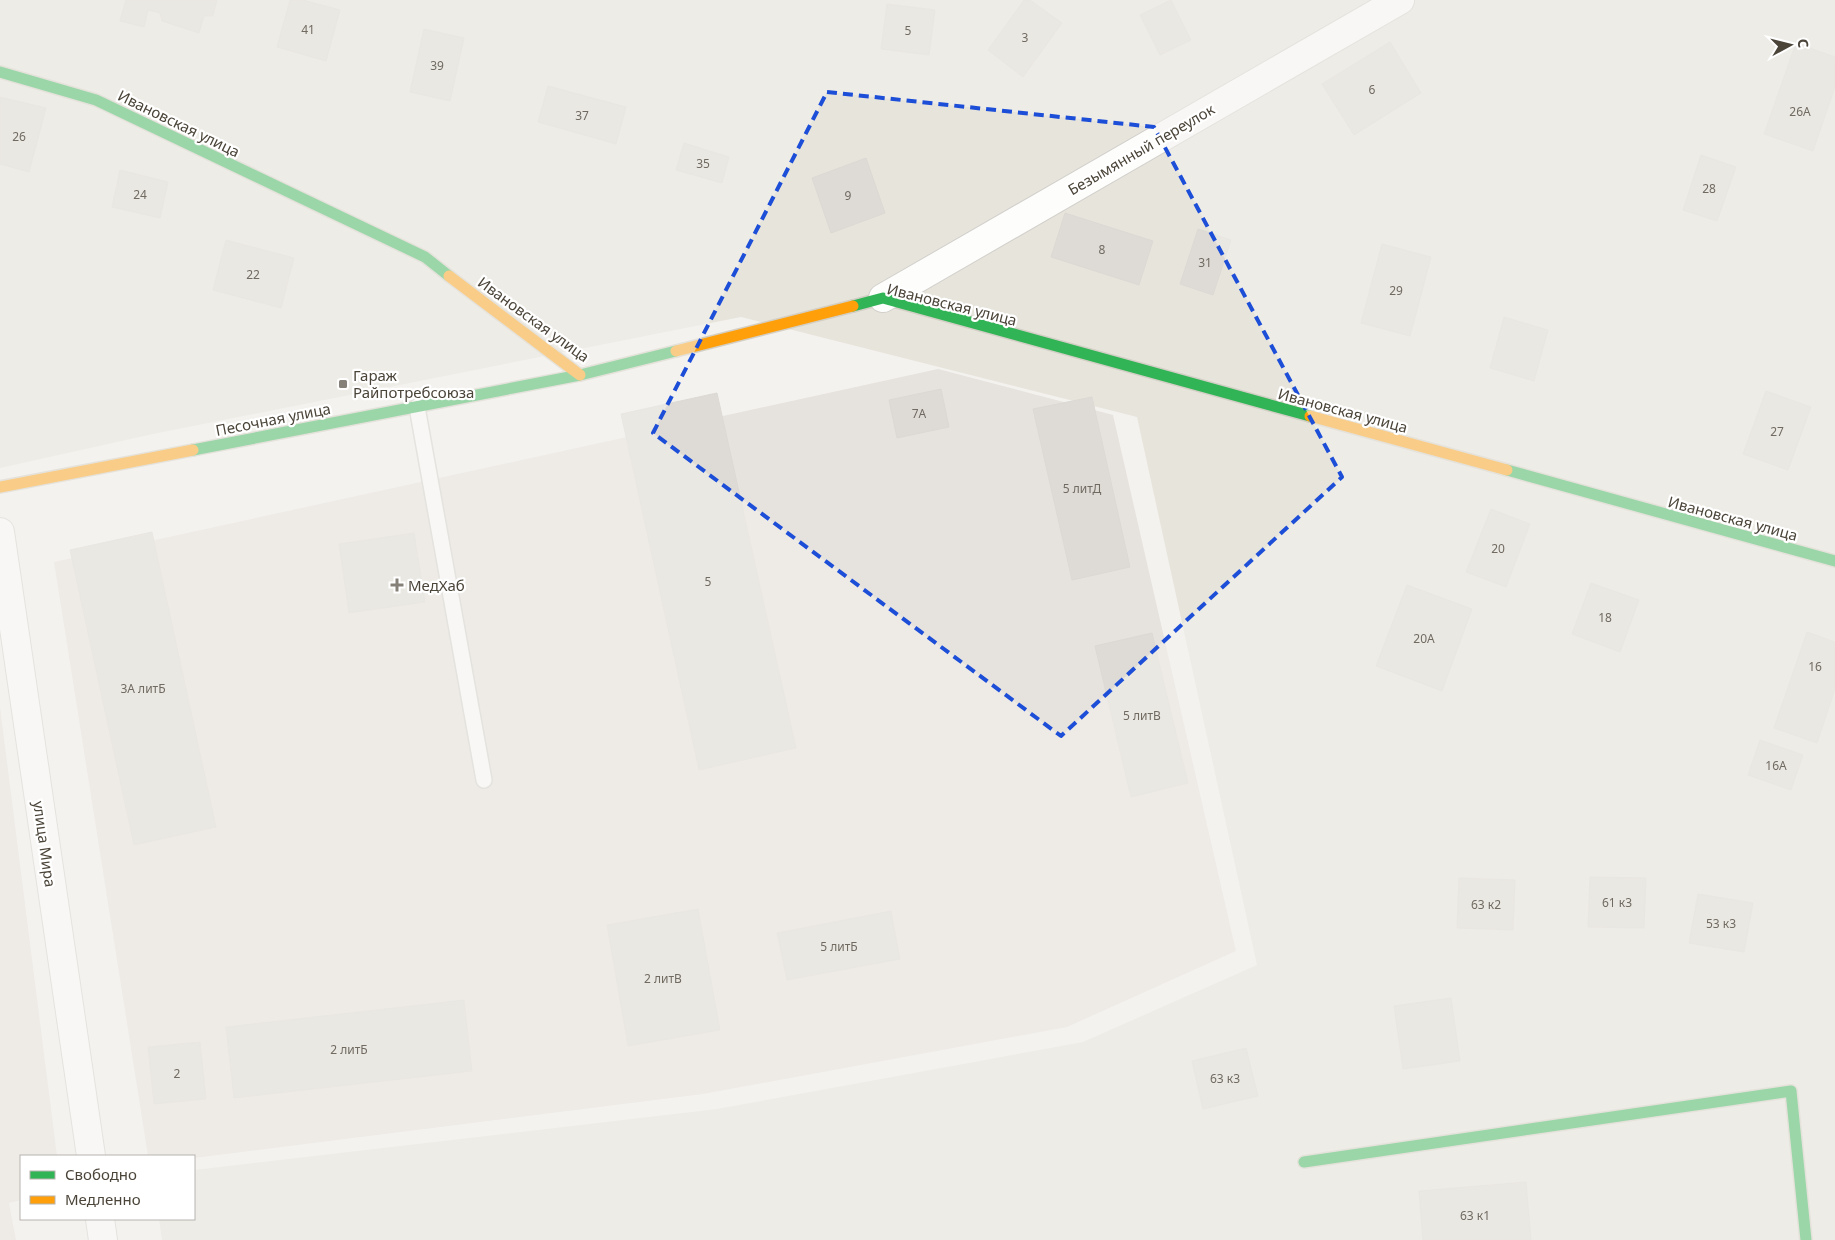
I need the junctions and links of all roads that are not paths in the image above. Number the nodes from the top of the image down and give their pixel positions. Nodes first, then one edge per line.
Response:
1 (1400, 0) edge
2 (0, 72) edge
3 (883, 298) junction
4 (580, 375) junction
5 (417, 407) junction
6 (0, 487) edge
7 (0, 532) edge
8 (1835, 561) edge
9 (484, 780) dead end
10 (90, 1155) edge
11 (1304, 1162) dead end
12 (100, 1220) edge
13 (103, 1240) edge
14 (1806, 1240) edge

1 - 3 street, Безымянный переулок
2 - 4 street, Ивановская улица
3 - 4 street, Ивановская улица
3 - 8 street, Ивановская улица
4 - 5 street, Песочная улица
5 - 6 street, Песочная улица
5 - 9 lane
7 - 10 street, улица Мира
11 - 14 street
12 - 13 street

